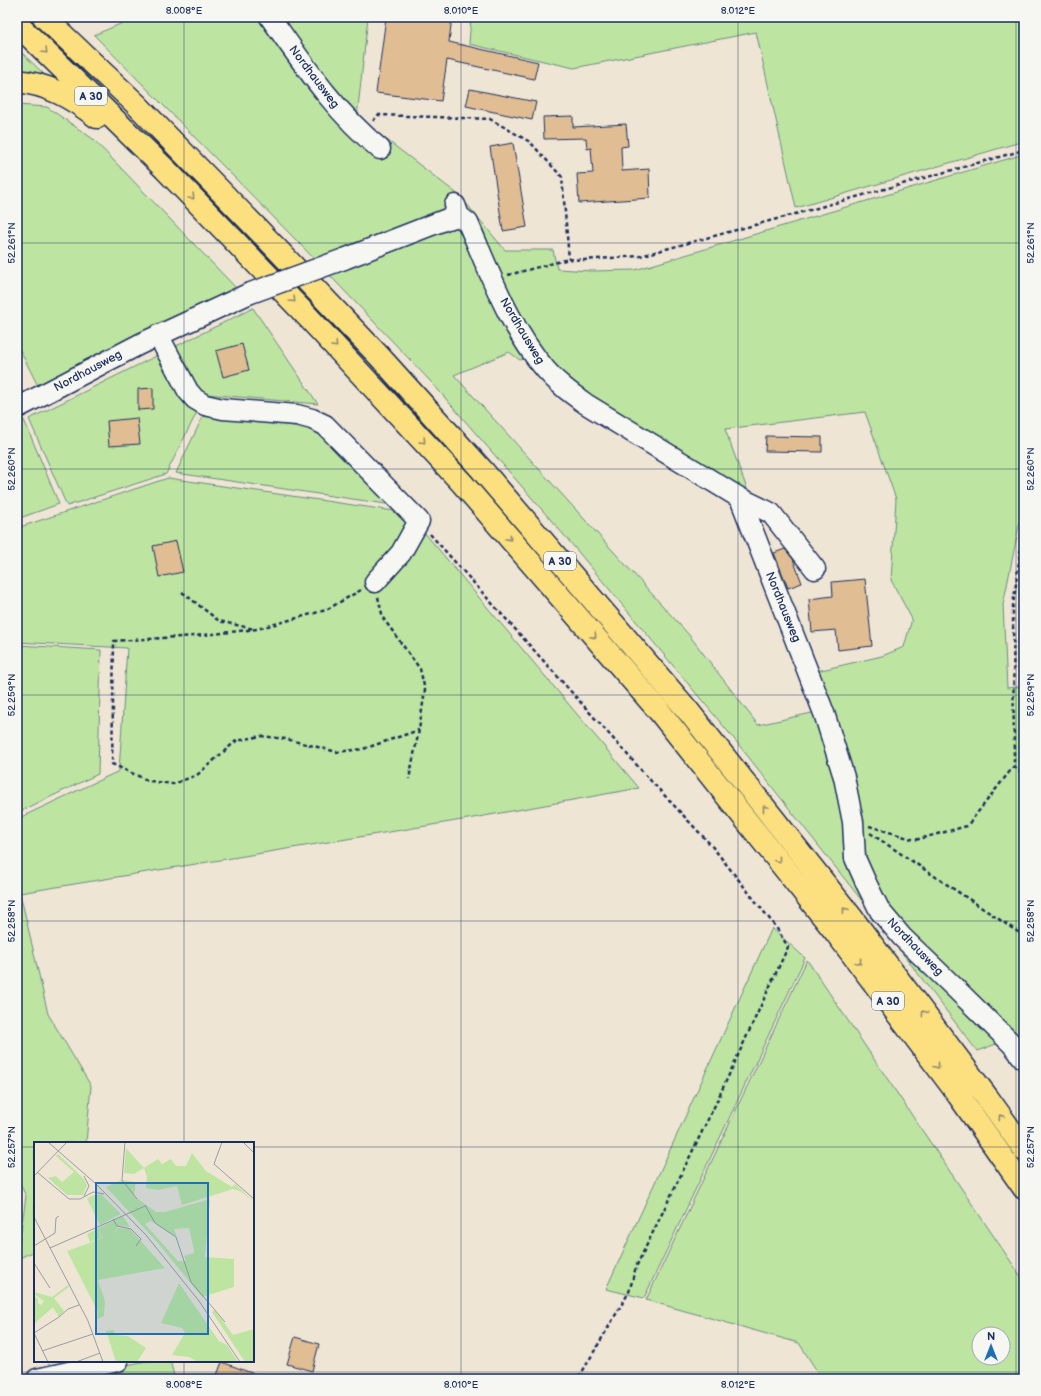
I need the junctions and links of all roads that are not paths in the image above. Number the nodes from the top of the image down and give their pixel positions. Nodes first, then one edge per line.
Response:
1 (44, 17) edge
2 (270, 17) edge
3 (17, 24) edge
4 (17, 81) edge
5 (380, 149) dead end
6 (165, 169) junction
7 (158, 335) junction
8 (17, 408) edge
9 (740, 498) junction
10 (814, 568) dead end
11 (375, 582) road end
12 (1024, 1059) edge
13 (1024, 1149) edge
14 (1024, 1188) edge
15 (113, 1362) edge
16 (37, 1379) edge

13 -> 1 highway, A 30
2 - 5 street, Nordhausweg
3 -> 6 highway, A 30
4 - 6 highway
6 -> 14 highway, A 30
7 - 8 street, Nordhausweg
7 - 9 street, Nordhausweg, bridge
7 - 11 street
9 - 10 street
9 - 12 street, Nordhausweg
15 - 16 street

